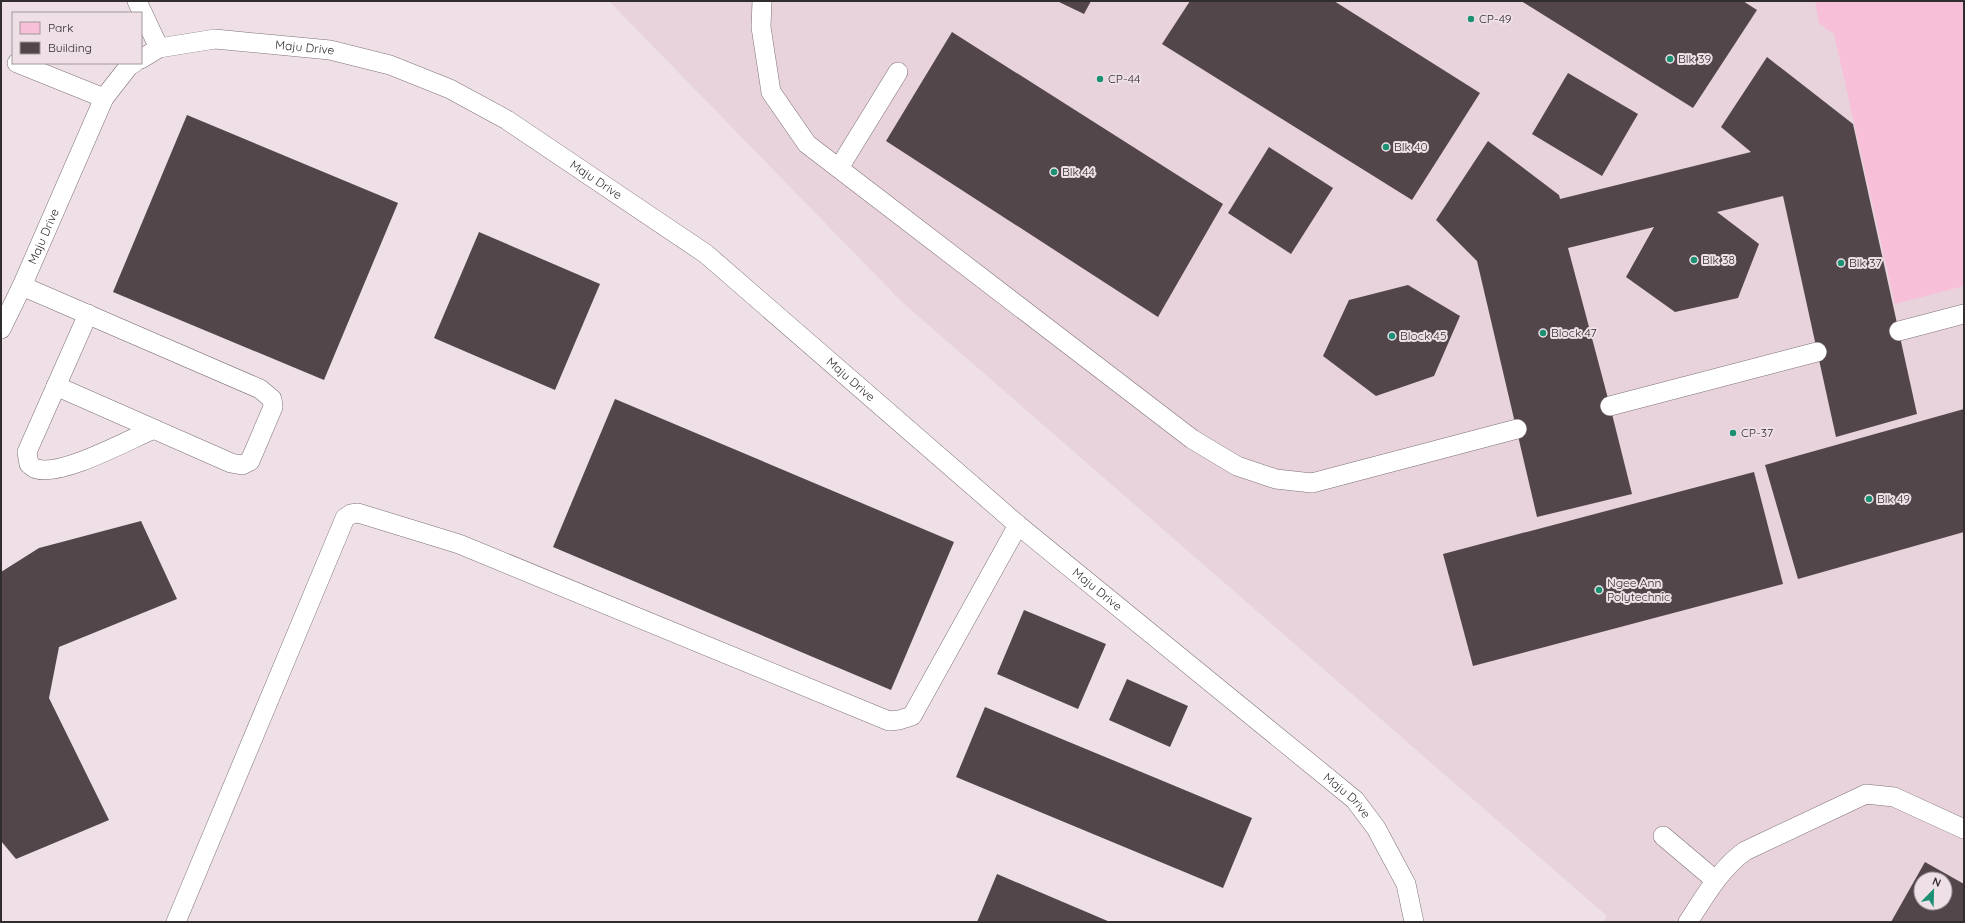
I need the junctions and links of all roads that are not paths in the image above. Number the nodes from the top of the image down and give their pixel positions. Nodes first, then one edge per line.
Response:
1 (137, 1) edge
2 (762, 1) edge
3 (159, 48) junction
4 (1, 57) edge
5 (142, 58) edge
6 (12, 62) edge
7 (19, 64) edge
8 (132, 64) edge
9 (898, 72) dead end
10 (104, 98) junction
11 (839, 168) junction
12 (22, 286) junction
13 (88, 314) junction
14 (1964, 314) edge
15 (1, 329) edge
16 (1899, 331) dead end
17 (1817, 352) dead end
18 (56, 386) junction
19 (1610, 406) dead end
20 (154, 429) junction
21 (1517, 429) dead end
22 (1018, 525) junction
23 (1964, 829) edge
24 (1663, 836) dead end
25 (1716, 880) junction
26 (176, 922) edge
27 (1414, 922) edge
28 (1688, 922) edge

1 - 3 lane
2 - 11 lane
3 - 5 lane, Maju Drive
3 - 22 lane, Maju Drive
4 - 6 lane
7 - 10 lane
8 - 10 lane, Maju Drive
9 - 11 lane
10 - 12 lane, Maju Drive
11 - 21 lane
12 - 13 lane
12 - 15 lane, Maju Drive
13 - 18 lane
13 - 20 lane
14 - 16 lane
17 - 19 lane
18 - 20 lane
18 - 20 lane
22 - 26 lane
22 - 27 lane, Maju Drive
23 - 25 lane
24 - 25 lane
25 - 28 lane

